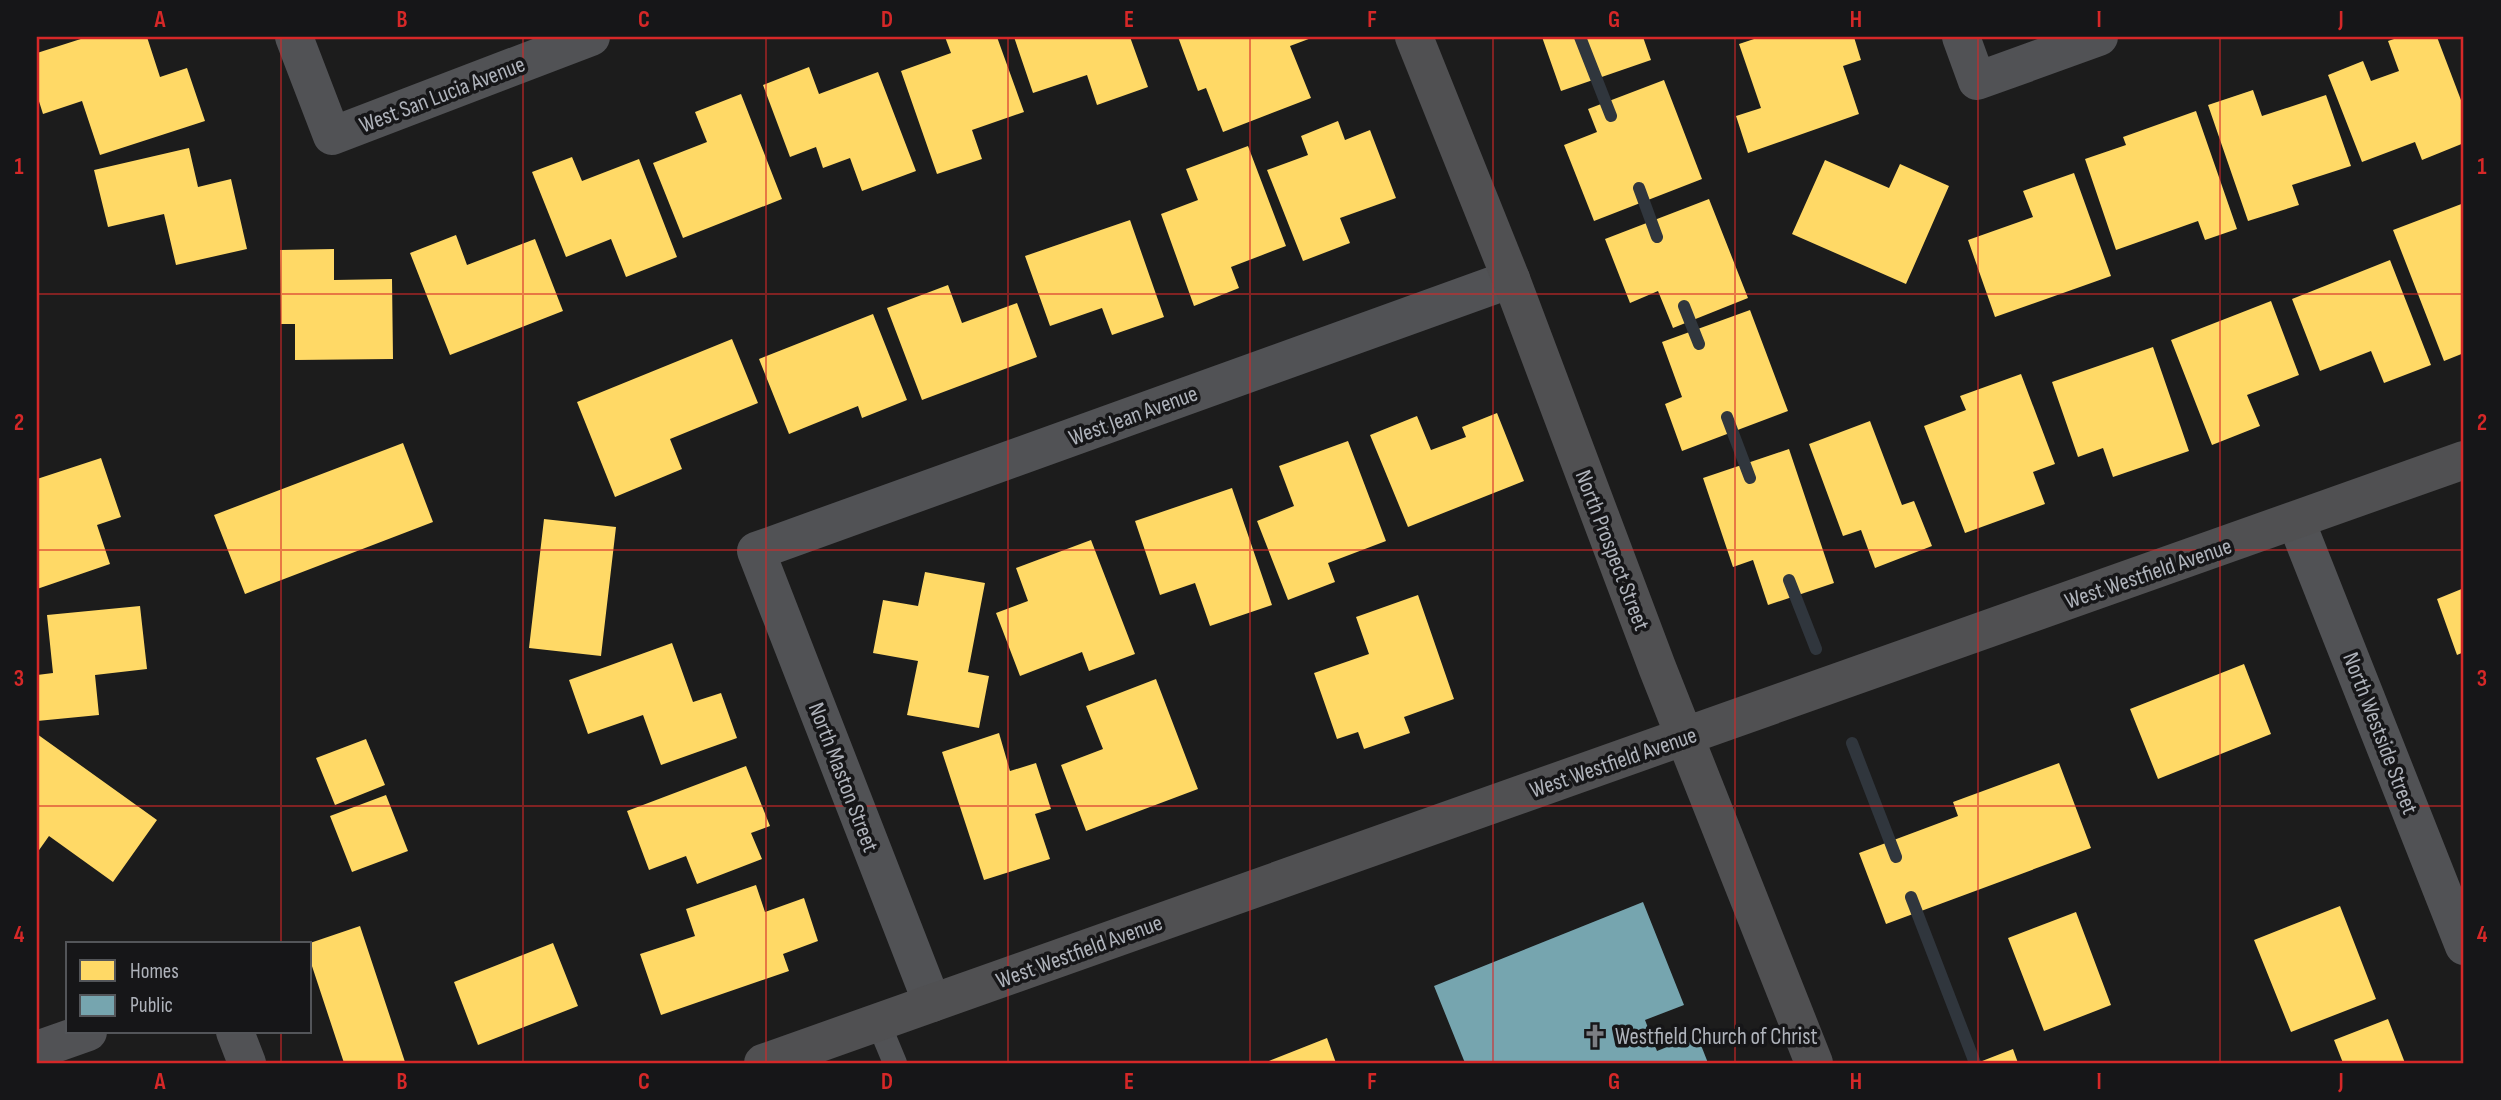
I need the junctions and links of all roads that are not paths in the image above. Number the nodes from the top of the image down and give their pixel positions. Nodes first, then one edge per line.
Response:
1 (294, 37) edge
2 (591, 37) edge
3 (1414, 37) edge
4 (1961, 37) edge
5 (2099, 37) edge
6 (1511, 279) junction
7 (2464, 460) edge
8 (2296, 521) junction
9 (756, 551) joint
10 (1685, 736) junction
11 (2464, 946) edge
12 (932, 1003) junction
13 (878, 1022) junction
14 (82, 1034) edge
15 (236, 1034) edge
16 (37, 1050) edge
17 (247, 1063) edge
18 (763, 1063) edge
19 (895, 1063) edge
20 (1814, 1063) edge

1 - 2 street, West San Lucia Avenue
3 - 6 street, North Prospect Street
4 - 5 street
6 - 9 street, West Jean Avenue
6 - 10 street, North Prospect Street
7 - 8 street, West Westfield Avenue
8 - 10 street, West Westfield Avenue
8 - 11 street, North Westside Street
9 - 12 street, North Maston Street
10 - 12 street, West Westfield Avenue
10 - 20 street, North Prospect Street
12 - 13 street, West Westfield Avenue
13 - 18 street, West Westfield Avenue
13 - 19 lane
14 - 16 street
15 - 17 street

